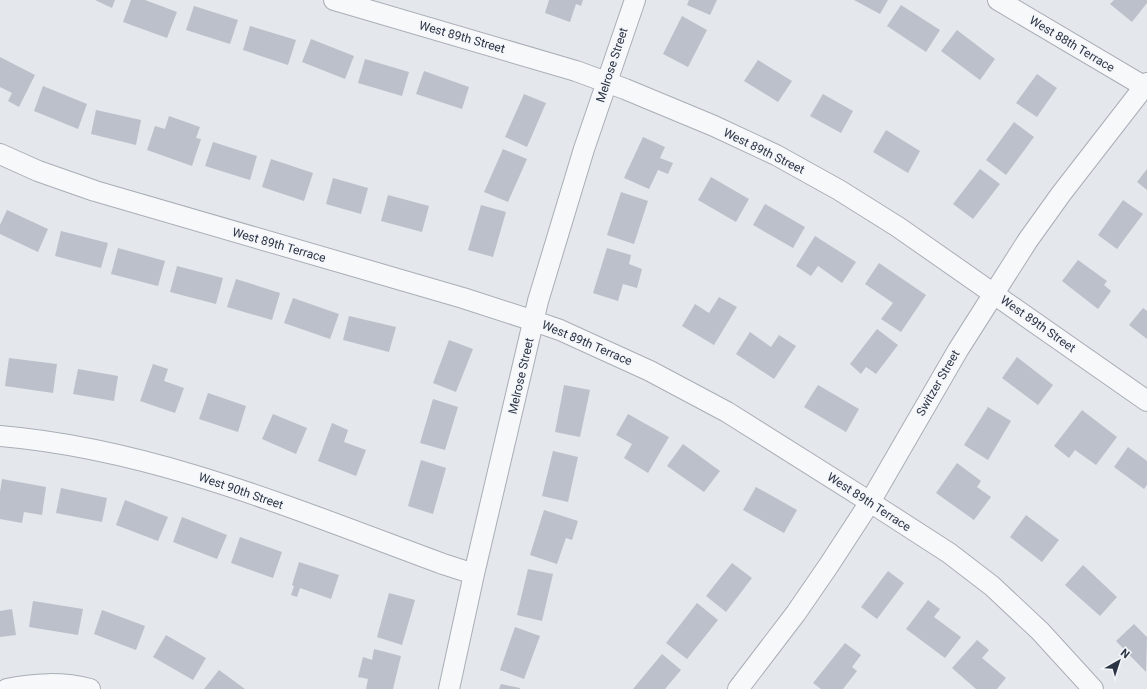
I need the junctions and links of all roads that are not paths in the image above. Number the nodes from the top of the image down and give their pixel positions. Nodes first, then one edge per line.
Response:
1 (334, 0) edge
2 (635, 0) edge
3 (998, 0) edge
4 (606, 82) junction
5 (1146, 86) edge
6 (0, 154) edge
7 (993, 293) junction
8 (534, 320) junction
9 (1147, 401) edge
10 (0, 436) edge
11 (870, 502) junction
12 (474, 574) junction
13 (8, 689) edge
14 (90, 689) edge
15 (449, 689) edge
16 (738, 689) edge
17 (1093, 689) edge

1 - 4 street, West 89th Street
2 - 4 street, Melrose Street
3 - 5 street, West 88th Terrace
4 - 7 street, West 89th Street
4 - 8 street, Melrose Street
5 - 7 street, Switzer Street
6 - 8 street, West 89th Terrace
7 - 9 street, West 89th Street
7 - 11 street, Switzer Street
8 - 11 street, West 89th Terrace
8 - 12 street, Melrose Street
10 - 12 street, West 90th Street
11 - 16 street, Switzer Street
11 - 17 street, West 89th Terrace
12 - 15 street, Melrose Street
13 - 14 street

